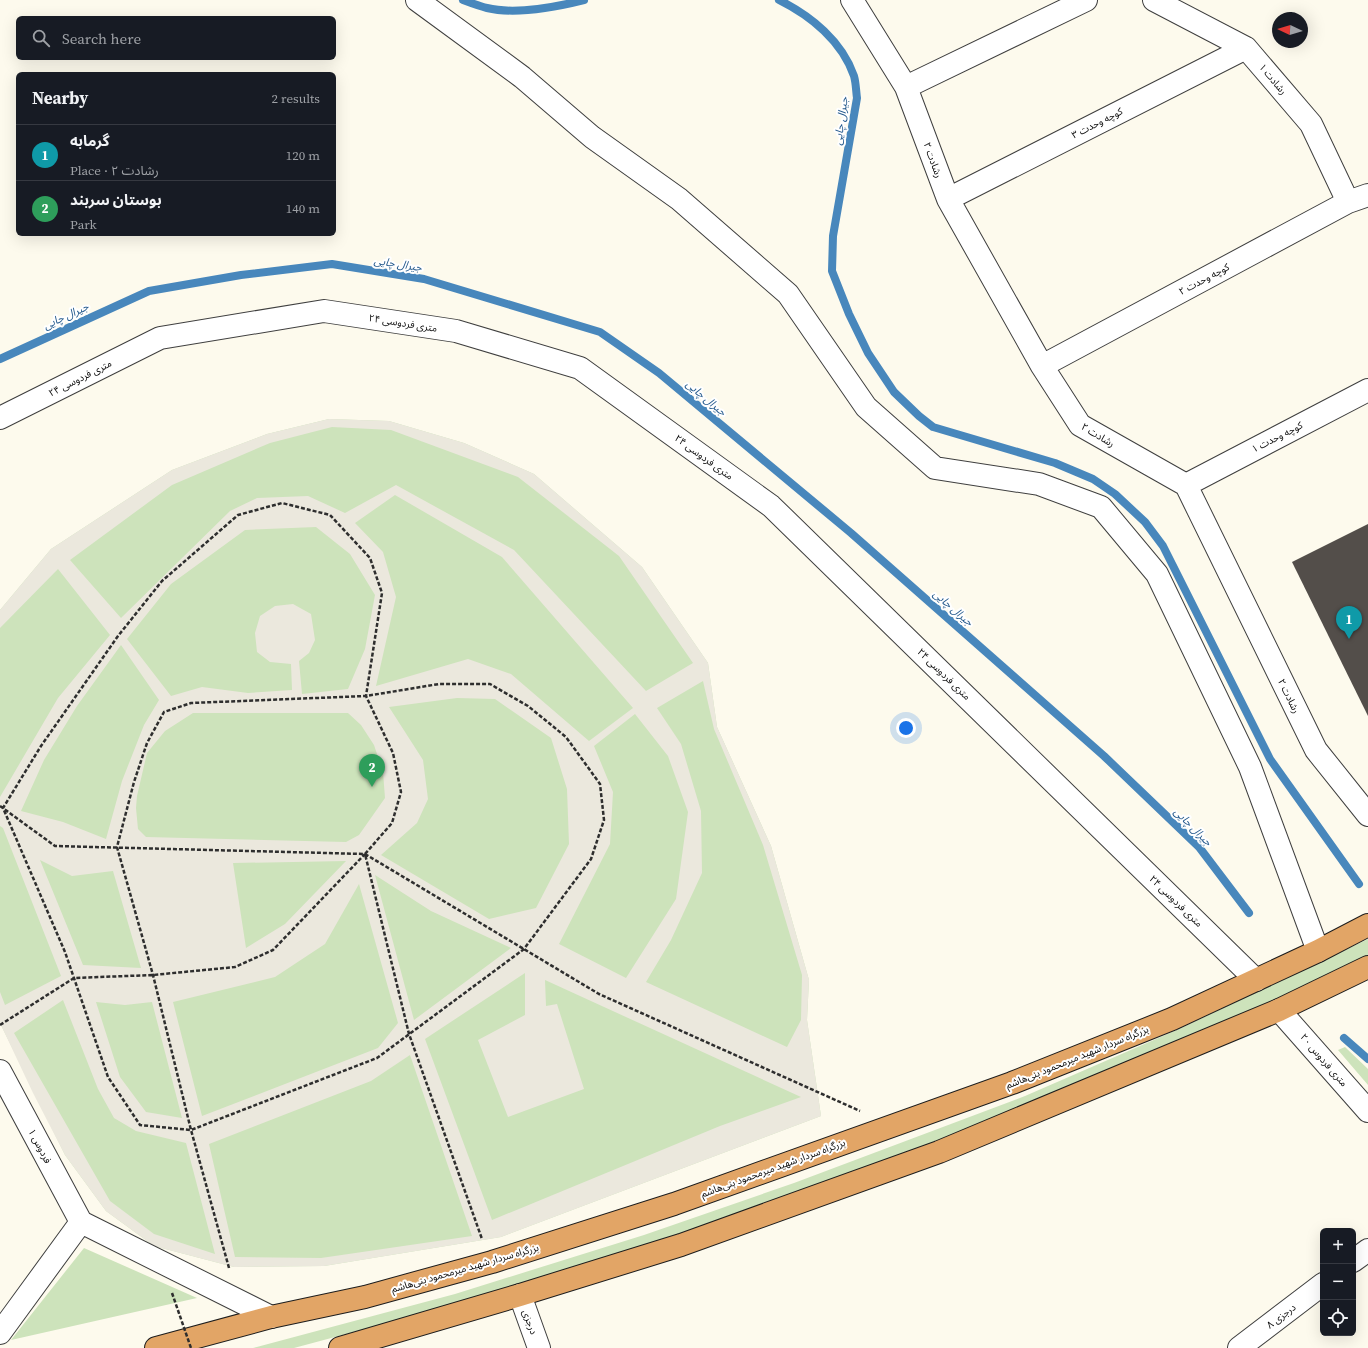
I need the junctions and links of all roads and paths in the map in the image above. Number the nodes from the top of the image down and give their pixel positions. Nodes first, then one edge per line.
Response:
1 (417, 0) edge
2 (852, 0) edge
3 (1086, 0) edge
4 (1154, 0) edge
5 (1246, 48) junction
6 (906, 87) junction
7 (1358, 198) edge
8 (948, 199) junction
9 (1042, 366) junction
10 (1368, 390) edge
11 (0, 418) edge
12 (1186, 485) junction
13 (366, 696) junction
14 (1364, 804) edge
15 (0, 806) edge
16 (3, 808) junction
17 (117, 847) junction
18 (365, 854) junction
19 (1368, 925) edge
20 (524, 949) junction
21 (1318, 951) junction
22 (1368, 967) edge
23 (153, 975) junction
24 (74, 978) junction
25 (1256, 980) junction
26 (1279, 1010) junction
27 (0, 1024) edge
28 (409, 1034) junction
29 (0, 1071) edge
30 (1368, 1111) edge
31 (891, 1126) junction
32 (191, 1130) junction
33 (81, 1222) junction
34 (1368, 1250) edge
35 (1356, 1259) edge
36 (492, 1262) junction
37 (1320, 1286) edge
38 (172, 1292) dead end
39 (520, 1295) junction
40 (238, 1300) junction
41 (271, 1317) junction
42 (0, 1333) edge
43 (156, 1348) edge
44 (191, 1348) edge
45 (340, 1348) edge
46 (539, 1348) edge
47 (1239, 1348) edge

1 - 21 street
2 - 6 street, رشادت ۲
3 - 6 street
4 - 5 street, رشادت ۱
5 - 7 street, رشادت ۱
5 - 8 street, کوچه وحدت ۳
6 - 8 street, رشادت ۲
7 - 9 street, کوچه وحدت ۲
8 - 9 street, رشادت ۲
9 - 12 street, رشادت ۲
10 - 12 street, کوچه وحدت ۱
11 - 25 street, ۲۴ متری فردوسی
12 - 14 street, رشادت ۲
13 - 16 path
13 - 17 path
13 - 18 path
13 - 20 path
15 - 16 path
16 - 17 path
16 - 24 path
17 - 18 path
17 - 23 path
18 - 20 path
18 - 23 path
18 - 28 path
19 - 21 highway, بزرگراه سردار شهید میرمحمود بنی‌هاشم
20 - 28 path
20 - 31 path
21 - 25 highway, بزرگراه سردار شهید میرمحمود بنی‌هاشم
22 - 26 highway
23 - 24 path
23 - 32 path
24 - 27 path
24 - 32 path
25 - 31 highway, بزرگراه سردار شهید میرمحمود بنی‌هاشم
26 - 30 street, ۲۰ متری فردوس
26 - 39 highway
28 - 32 path
28 - 36 path
29 - 33 street, فردوس ۱
31 - 36 highway, بزرگراه سردار شهید میرمحمود بنی‌هاشم
32 - 40 path
33 - 40 street
33 - 42 street
34 - 35 street
36 - 41 highway, بزرگراه سردار شهید میرمحمود بنی‌هاشم
37 - 47 street, درجزی ۸
38 - 44 path, bridge
39 - 45 highway
39 - 46 street, درجزی
40 - 41 street
41 - 43 highway, بزرگراه سردار شهید میرمحمود بنی‌هاشم

